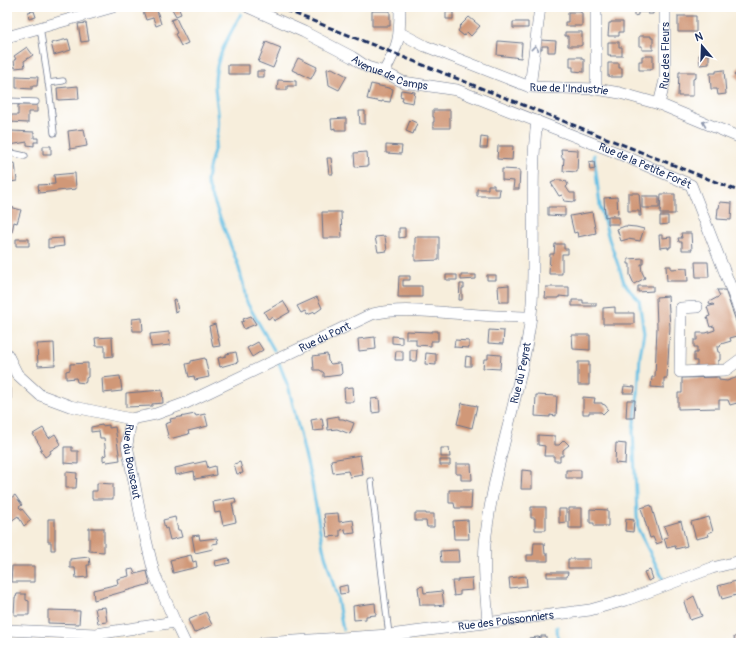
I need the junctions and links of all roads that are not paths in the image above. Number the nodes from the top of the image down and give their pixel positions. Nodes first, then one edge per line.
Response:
1 (113, 7) edge
2 (248, 7) edge
3 (400, 7) edge
4 (540, 7) edge
5 (596, 7) edge
6 (665, 7) edge
7 (40, 27) junction
8 (400, 33) junction
9 (8, 37) edge
10 (384, 72) junction
11 (63, 81) dead end
12 (48, 83) junction
13 (530, 87) junction
14 (596, 89) junction
15 (7, 101) edge
16 (36, 102) dead end
17 (659, 104) junction
18 (537, 121) junction
19 (54, 133) dead end
20 (741, 138) edge
21 (7, 152) edge
22 (25, 156) dead end
23 (737, 289) edge
24 (697, 307) dead end
25 (741, 314) edge
26 (530, 317) junction
27 (7, 354) edge
28 (741, 359) edge
29 (131, 419) junction
30 (371, 481) dead end
31 (741, 561) edge
32 (175, 622) junction
33 (488, 622) junction
34 (7, 630) edge
35 (389, 635) junction
36 (185, 643) edge
37 (263, 643) edge

1 - 7 street
2 - 10 street, Avenue de Camps
3 - 8 street
13 -> 4 street
5 - 14 street
6 - 17 street, Rue des Fleurs
7 - 9 street
7 - 12 lane
8 - 10 street
8 - 13 street, Rue de l'Industrie
10 - 18 street, Avenue de Camps
11 - 12 lane
12 - 19 lane
13 - 14 street, Rue de l'Industrie
14 - 17 street, Rue de l'Industrie
15 - 16 lane
20 -> 17 street, Rue de l'Industrie
18 - 23 street, Rue de la Petite Forêt
18 - 26 street, Rue du Peyrat
21 - 22 lane
23 - 25 street, Rue de la Petite Forêt
24 - 28 street
26 - 29 street, Rue du Pont
26 - 33 street, Rue du Peyrat
27 - 29 street, Rue du Bouscaut
29 - 32 street, Rue du Bouscaut
30 - 35 lane
31 - 33 street, Rue des Poissonniers
32 - 34 street
32 - 36 street
33 - 35 street, Rue des Poissonniers
35 - 37 street, Rue des Poissonniers

